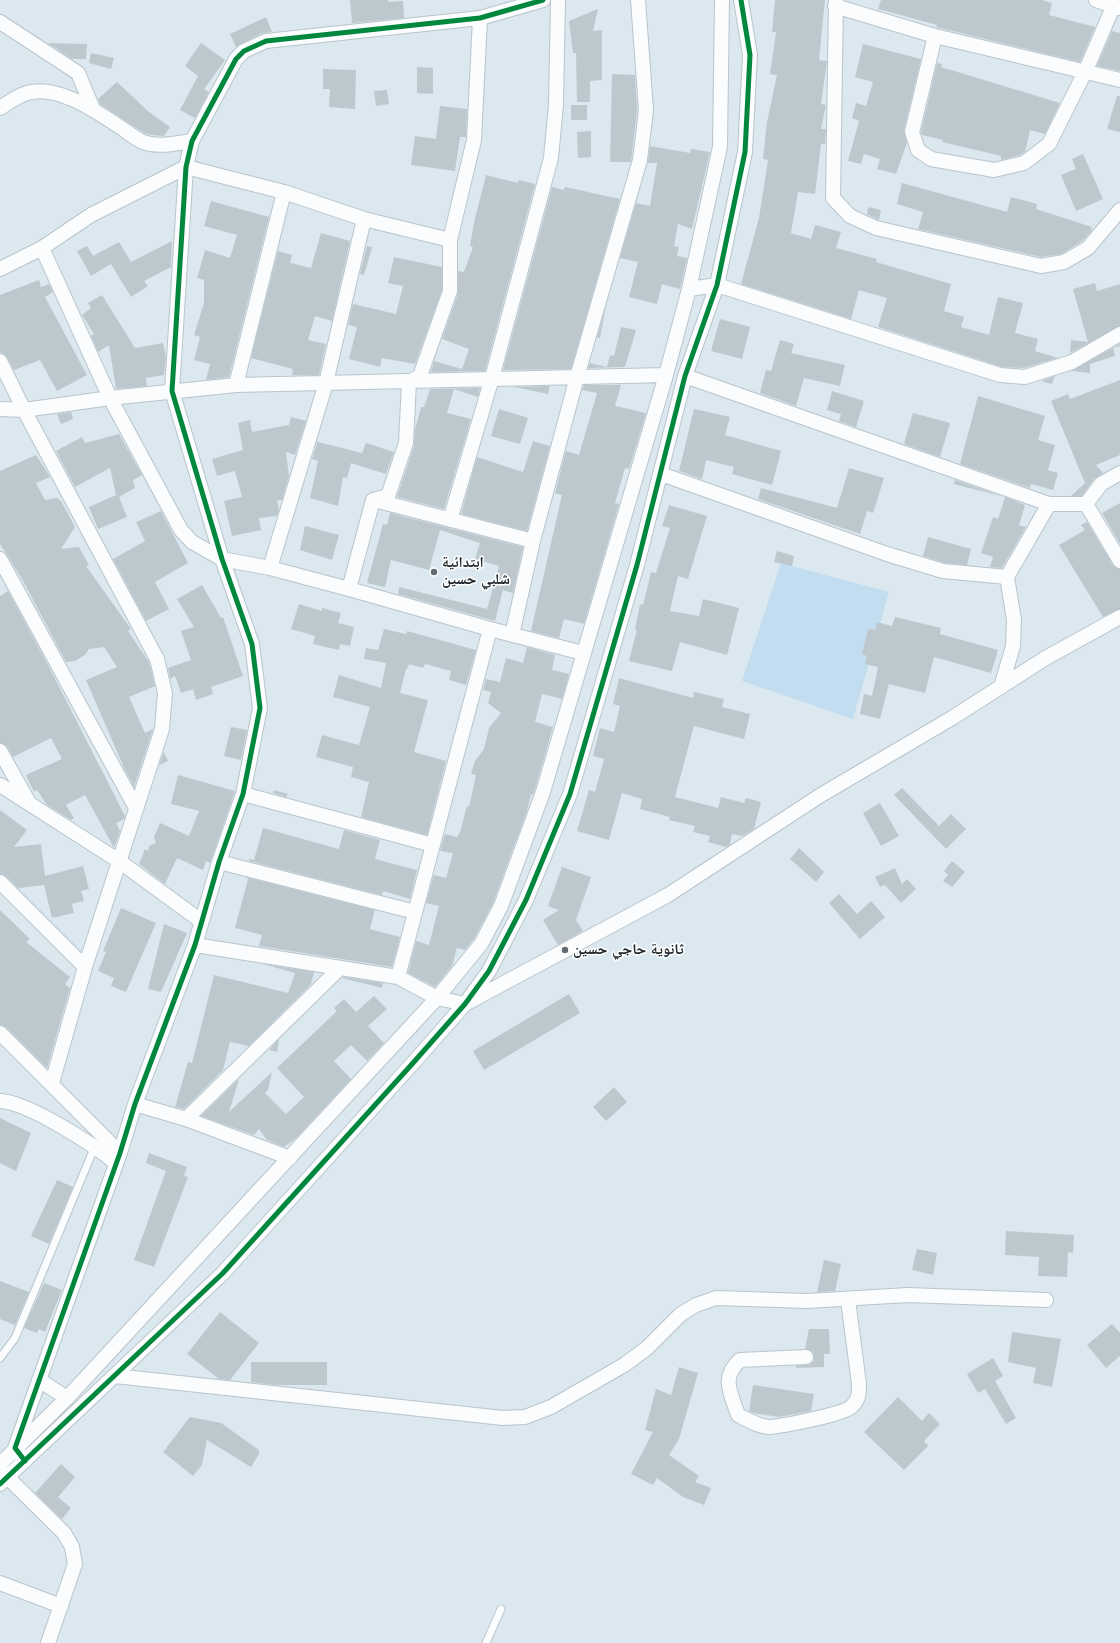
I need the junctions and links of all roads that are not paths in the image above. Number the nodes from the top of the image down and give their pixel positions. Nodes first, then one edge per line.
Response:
1 (543, 0) edge
2 (558, 0) edge
3 (638, 0) edge
4 (722, 0) edge
5 (741, 0) edge
6 (1096, 0) edge
7 (836, 3) edge
8 (1117, 8) edge
9 (480, 18) junction
10 (0, 22) edge
11 (936, 36) junction
12 (1086, 70) junction
13 (1120, 80) edge
14 (0, 108) edge
15 (93, 109) junction
16 (192, 140) junction
17 (186, 167) junction
18 (284, 192) junction
19 (1120, 210) edge
20 (364, 219) junction
21 (450, 240) junction
22 (42, 248) junction
23 (0, 269) edge
24 (717, 285) junction
25 (689, 289) junction
26 (1120, 334) edge
27 (0, 361) edge
28 (666, 375) junction
29 (685, 376) junction
30 (577, 377) junction
31 (492, 378) junction
32 (409, 382) junction
33 (326, 383) junction
34 (236, 385) junction
35 (172, 391) junction
36 (110, 398) junction
37 (0, 409) edge
38 (24, 410) junction
39 (1120, 473) edge
40 (661, 474) junction
41 (374, 500) junction
42 (1049, 504) junction
43 (1086, 504) junction
44 (450, 520) junction
45 (533, 541) junction
46 (0, 559) edge
47 (222, 559) junction
48 (1120, 561) edge
49 (270, 568) junction
50 (1007, 578) junction
51 (349, 589) junction
52 (1120, 617) edge
53 (490, 629) junction
54 (512, 635) junction
55 (583, 653) junction
56 (1001, 687) junction
57 (0, 751) edge
58 (0, 785) edge
59 (244, 794) junction
60 (29, 803) junction
61 (136, 808) junction
62 (433, 845) junction
63 (118, 862) junction
64 (219, 862) junction
65 (0, 882) edge
66 (415, 912) junction
67 (201, 921) junction
68 (195, 945) junction
69 (84, 966) junction
70 (340, 968) junction
71 (398, 977) junction
72 (437, 998) junction
73 (464, 1004) junction
74 (0, 1033) edge
75 (52, 1083) junction
76 (0, 1101) edge
77 (136, 1104) junction
78 (186, 1119) junction
79 (95, 1146) junction
80 (118, 1158) junction
81 (290, 1158) junction
82 (848, 1300) junction
83 (1046, 1300) dead end
84 (806, 1356) dead end
85 (0, 1358) edge
86 (115, 1376) junction
87 (39, 1380) junction
88 (67, 1398) junction
89 (15, 1448) junction
90 (25, 1461) junction
91 (0, 1464) edge
92 (2, 1478) edge
93 (0, 1583) edge
94 (61, 1606) junction
95 (501, 1609) dead end
96 (51, 1642) edge
97 (486, 1643) edge

1 - 9 street
2 - 31 street
3 - 30 street
4 - 25 street
5 - 24 street
6 - 8 street
7 - 11 street
7 - 19 street
8 - 12 street
9 - 16 street
9 - 21 street
10 - 15 street
11 - 12 street
11 - 12 street
12 - 13 street
14 - 15 street
15 - 16 street
16 - 17 street
17 - 18 street
17 - 22 street
17 - 35 street
18 - 20 street
18 - 34 street
20 - 21 street
20 - 33 street
21 - 32 street
22 - 23 street
22 - 36 street
24 - 25 street
24 - 26 street
24 - 29 street
25 - 28 street
27 - 38 street
28 - 30 street
28 - 55 street
29 - 40 street
29 - 42 street
30 - 31 street
30 - 45 street
31 - 32 street
31 - 44 street
32 - 33 street
32 - 41 street
33 - 34 street
33 - 49 street
34 - 35 street
35 - 36 street
35 - 47 street
36 - 38 street
36 - 47 street
37 - 38 street
38 - 61 street
39 - 43 street
40 - 50 street
40 - 73 street
41 - 44 street
41 - 51 street
42 - 43 street
42 - 50 street
43 - 48 street
44 - 45 street
45 - 54 street
46 - 61 street
47 - 49 street
47 - 59 street
49 - 51 street
50 - 56 street
51 - 53 street
52 - 56 street
53 - 54 street
53 - 62 street
54 - 55 street
55 - 72 street
56 - 73 street
57 - 60 street
58 - 60 street
59 - 62 street
59 - 64 street
60 - 63 street
61 - 63 street
62 - 66 street
63 - 67 street
63 - 69 street
64 - 66 street
64 - 67 street
65 - 69 street
66 - 71 street
67 - 68 street
68 - 70 street
68 - 77 street
69 - 75 street
70 - 71 street
70 - 78 street
71 - 72 street
72 - 73 street
72 - 81 street
73 - 86 street
74 - 75 street
75 - 80 street
76 - 79 street
77 - 78 street
77 - 80 street
78 - 81 street
79 - 80 street
79 - 85 lane
80 - 87 street
81 - 88 street
82 - 83 street
82 - 84 street
82 - 86 street
86 - 90 street
87 - 88 street
87 - 89 street
88 - 89 street
89 - 90 street
89 - 91 street
90 - 92 street
92 - 94 street
93 - 94 street
94 - 96 street
95 - 97 lane

